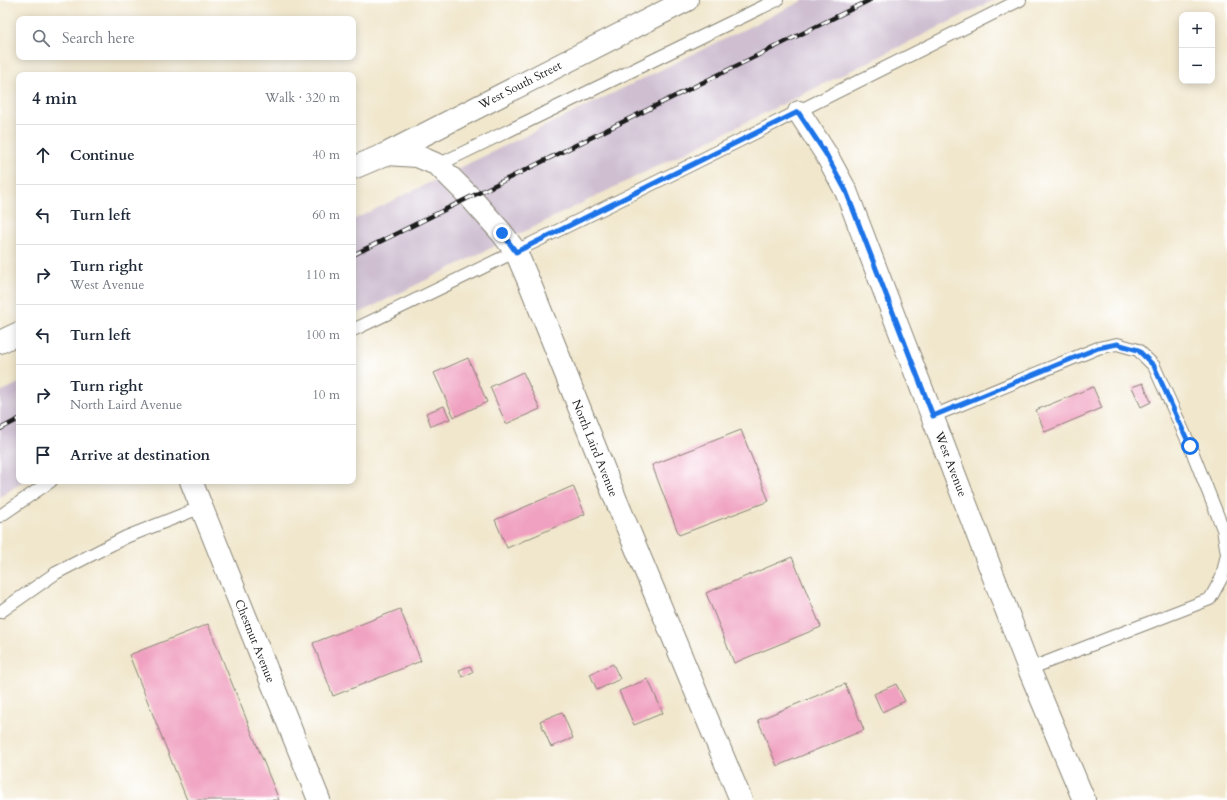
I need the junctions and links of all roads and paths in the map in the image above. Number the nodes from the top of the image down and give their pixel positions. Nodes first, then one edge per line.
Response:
1 (687, 0) edge
2 (777, 0) edge
3 (1020, 0) edge
4 (798, 112) junction
5 (386, 154) junction
6 (438, 165) junction
7 (356, 167) edge
8 (516, 252) junction
9 (356, 329) edge
10 (16, 334) edge
11 (0, 342) edge
12 (933, 416) junction
13 (47, 484) edge
14 (192, 484) edge
15 (202, 507) junction
16 (0, 516) edge
17 (0, 612) edge
18 (1029, 669) junction
19 (319, 800) edge
20 (741, 800) edge
21 (1084, 800) edge

1 - 5 street, West South Street
2 - 6 lane
3 - 4 lane
4 - 8 lane
4 - 12 street, West Avenue
5 - 6 street, North Laird Avenue
5 - 7 street, West South Street
6 - 8 street, North Laird Avenue
8 - 9 lane
8 - 20 street, North Laird Avenue
10 - 11 street
12 - 18 street, West Avenue
12 - 18 lane
13 - 16 lane
14 - 15 street, Chestnut Avenue
15 - 17 lane
15 - 19 street, Chestnut Avenue
18 - 21 street, West Avenue

